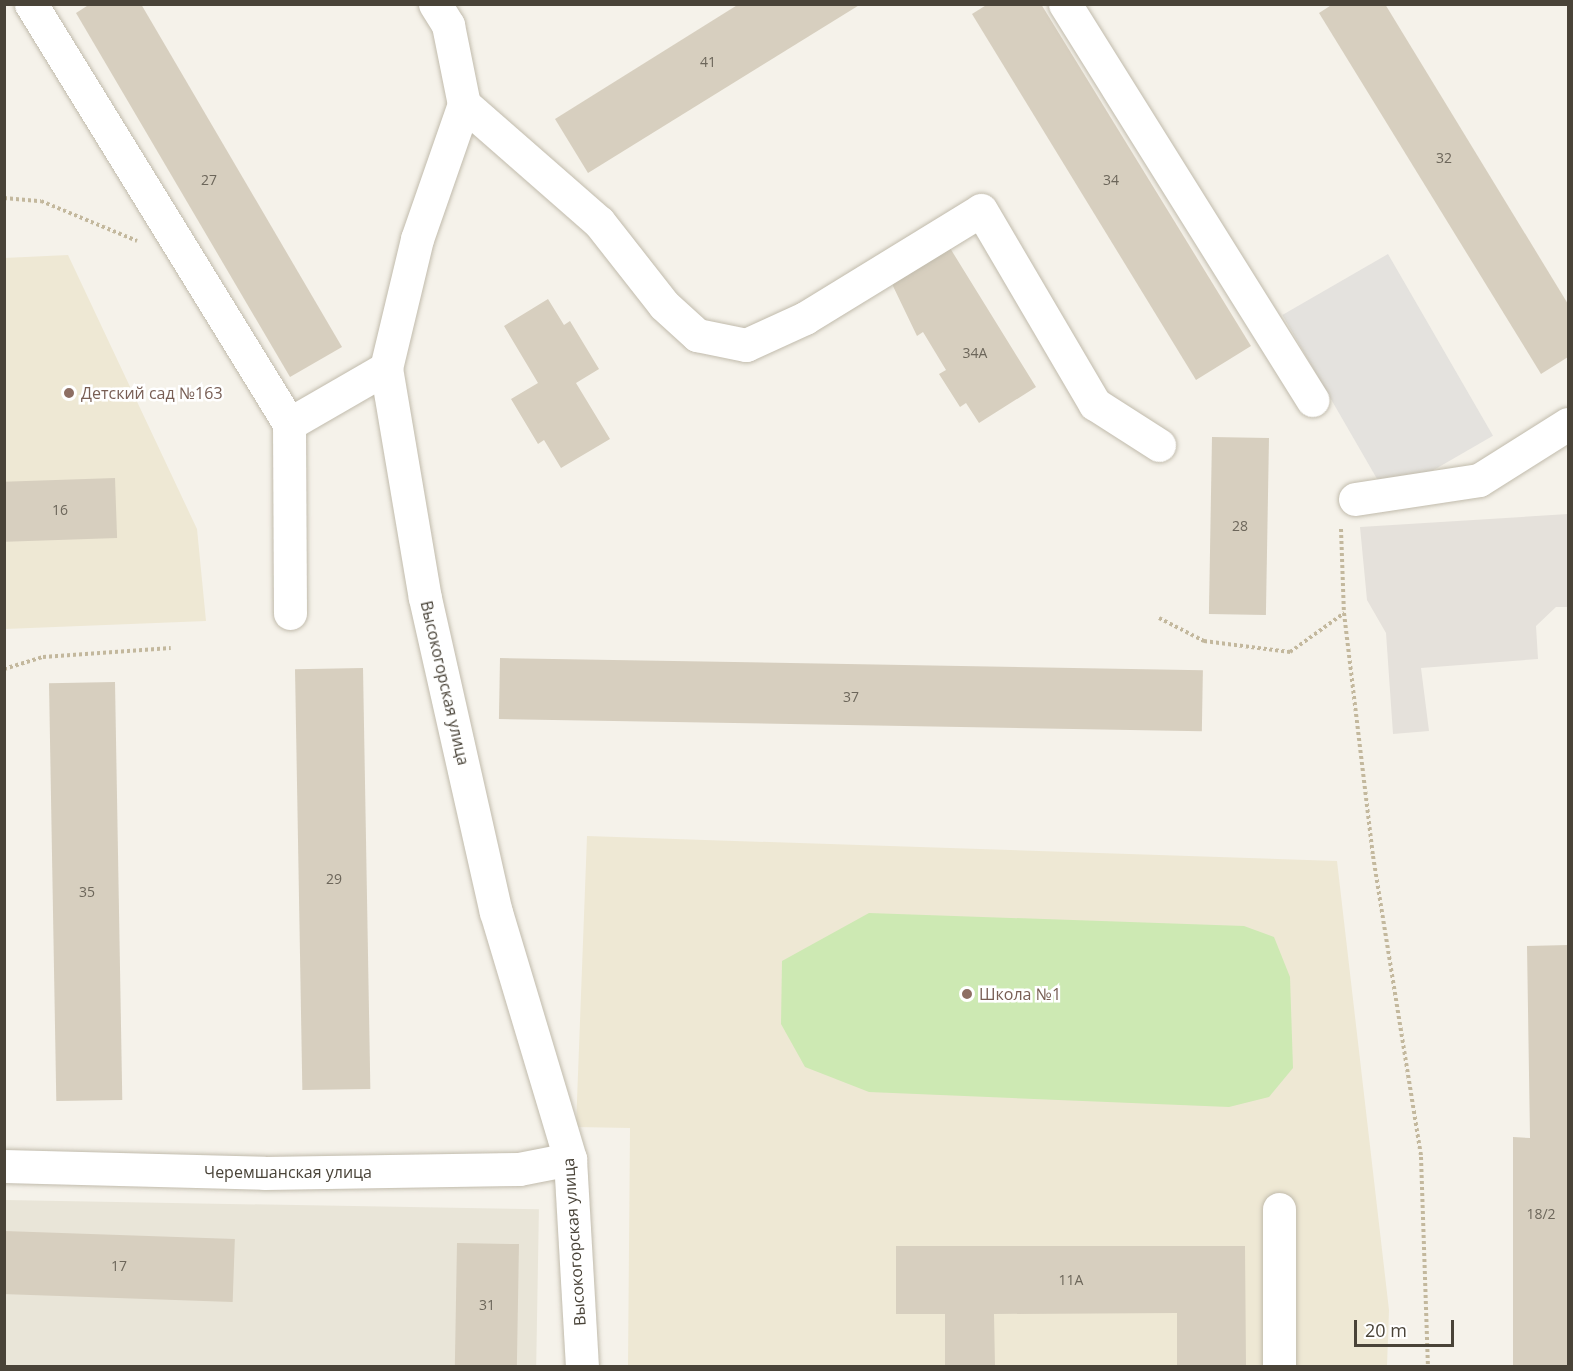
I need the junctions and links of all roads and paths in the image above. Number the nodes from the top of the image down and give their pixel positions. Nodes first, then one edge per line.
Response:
1 (32, 4) edge
2 (435, 4) edge
3 (1065, 4) edge
4 (464, 104) junction
5 (4, 198) edge
6 (190, 263) junction
7 (386, 368) junction
8 (1312, 400) dead end
9 (289, 424) junction
10 (1569, 424) edge
11 (1159, 445) dead end
12 (1355, 499) joint
13 (290, 613) dead end
14 (1344, 613) junction
15 (1159, 618) dead end
16 (171, 648) dead end
17 (4, 669) edge
18 (570, 1159) junction
19 (4, 1166) edge
20 (1279, 1209) dead end
21 (582, 1366) edge
22 (1279, 1366) edge
23 (1428, 1366) edge

1 - 6 street
2 - 4 street
3 - 8 street
4 - 7 street, Высокогорская улица
4 - 11 street
5 - 6 path
6 - 9 street
7 - 9 street
7 - 18 street, Высокогорская улица
9 - 13 street
10 - 12 street
12 - 14 path
14 - 15 path
14 - 23 path
16 - 17 path
18 - 19 street, Черемшанская улица
18 - 21 street, Высокогорская улица
20 - 22 street

